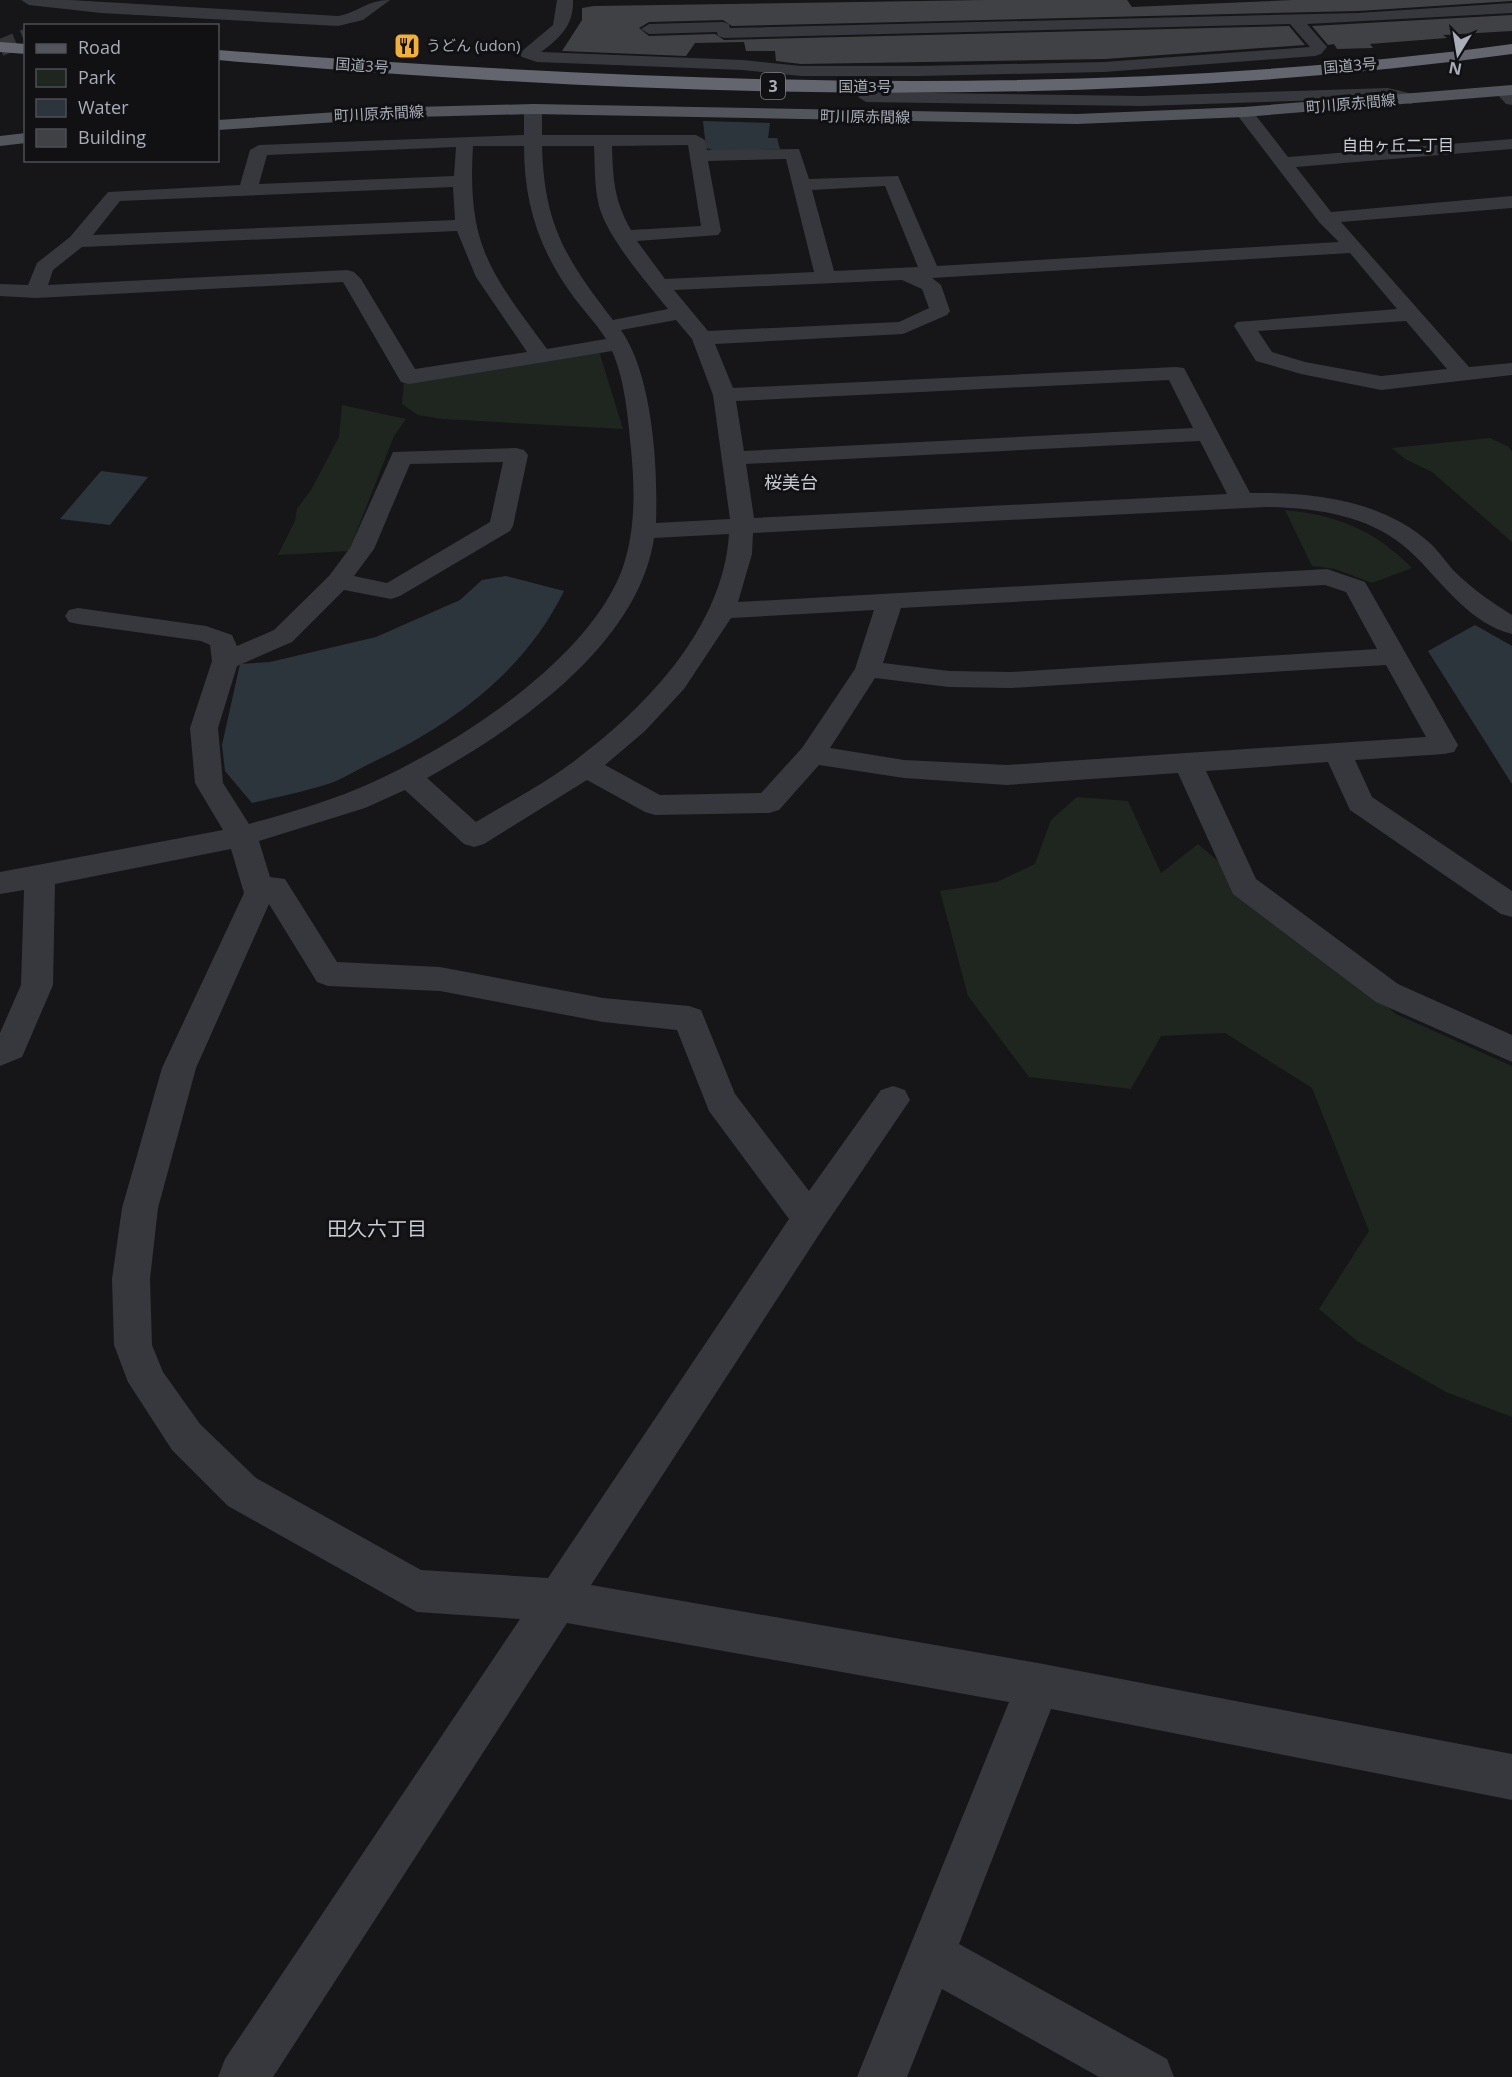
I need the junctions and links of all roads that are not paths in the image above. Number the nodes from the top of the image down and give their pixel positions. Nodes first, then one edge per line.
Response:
1 (29, 0) edge
2 (125, 0) edge
3 (382, 0) edge
4 (565, 0) edge
5 (101, 8) junction
6 (1082, 8) dead end
7 (1512, 8) edge
8 (720, 9) dead end
9 (926, 9) dead end
10 (1294, 19) junction
11 (64, 22) dead end
12 (1091, 24) junction
13 (933, 28) junction
14 (649, 29) dead end
15 (724, 30) junction
16 (1512, 35) edge
17 (0, 38) edge
18 (24, 40) edge
19 (0, 47) edge
20 (24, 49) edge
21 (1512, 49) edge
22 (219, 55) edge
23 (1512, 60) edge
24 (219, 64) edge
25 (743, 65) junction
26 (1330, 68) junction
27 (1509, 94) edge
28 (866, 97) junction
29 (1411, 99) junction
30 (533, 109) junction
31 (1244, 112) junction
32 (219, 125) edge
33 (24, 137) edge
34 (533, 139) junction
35 (603, 140) junction
36 (0, 141) edge
37 (465, 141) junction
38 (1512, 144) edge
39 (699, 156) junction
40 (1285, 163) junction
41 (462, 181) junction
42 (802, 185) junction
43 (248, 190) junction
44 (1512, 202) edge
45 (1326, 218) junction
46 (465, 225) junction
47 (624, 236) junction
48 (77, 241) junction
49 (1355, 247) junction
50 (929, 271) junction
51 (904, 274) junction
52 (826, 278) junction
53 (662, 285) junction
54 (0, 290) edge
55 (36, 292) junction
56 (683, 312) junction
57 (1412, 314) junction
58 (612, 335) junction
59 (702, 338) junction
60 (541, 356) junction
61 (1512, 369) edge
62 (1463, 374) junction
63 (724, 395) junction
64 (1207, 434) junction
65 (734, 458) junction
66 (1242, 500) junction
67 (742, 526) junction
68 (643, 531) junction
69 (338, 581) junction
70 (890, 601) junction
71 (723, 612) junction
72 (78, 616) dead end
73 (1512, 626) edge
74 (1396, 656) junction
75 (225, 661) junction
76 (868, 669) junction
77 (1338, 753) junction
78 (812, 755) junction
79 (1188, 764) junction
80 (586, 767) junction
81 (407, 776) junction
82 (243, 838) junction
83 (40, 876) junction
84 (0, 883) edge
85 (259, 893) junction
86 (1512, 906) edge
87 (1512, 1049) edge
88 (0, 1053) edge
89 (893, 1100) dead end
90 (809, 1219) junction
91 (555, 1600) junction
92 (1038, 1684) junction
93 (1512, 1777) edge
94 (930, 1955) junction
95 (243, 2077) edge
96 (882, 2077) edge
97 (1149, 2077) edge

1 - 5 street
2 - 5 street
3 - 5 street
4 - 25 street
5 - 11 street
6 - 12 street
7 - 10 street
8 - 15 street
9 - 13 street
10 - 12 street
10 - 25 street
12 - 13 street
13 - 15 street
14 - 15 street
15 - 25 street
16 - 26 highway
17 - 18 highway
19 - 20 highway
21 - 26 highway, 国道3号 / 3
22 - 26 highway, 国道3号 / 3
23 - 28 highway, 国道3号 / 3
24 - 28 highway, 国道3号 / 3
27 - 29 main road, 町川原赤間線
28 - 29 street
29 - 31 main road, 町川原赤間線
30 - 31 main road, 町川原赤間線
30 - 32 main road, 町川原赤間線
30 - 34 street
31 - 40 street
33 - 36 main road
34 - 35 street
34 - 37 street
34 - 58 street
35 - 39 street
35 - 47 street
37 - 41 street
37 - 43 street
38 - 40 street
39 - 42 street
39 - 47 street
40 - 45 street
41 - 43 street
41 - 46 street
42 - 50 street
42 - 52 street
43 - 48 street
44 - 45 street
45 - 49 street
46 - 48 street
46 - 60 street
47 - 53 street
48 - 55 street
49 - 50 street
49 - 57 street
50 - 51 street
51 - 52 street
51 - 59 street
52 - 53 street
53 - 56 street
54 - 55 street
55 - 60 street
56 - 58 street
56 - 59 street
57 - 62 street
57 - 62 street
58 - 60 street
58 - 68 street
59 - 63 street
61 - 62 street
63 - 64 street
63 - 65 street
64 - 65 street
64 - 66 street
65 - 67 street
66 - 67 street
66 - 73 street
67 - 68 street
67 - 71 street
68 - 81 street
69 - 69 street
69 - 75 street
70 - 71 street
70 - 74 street
70 - 76 street
71 - 80 street
72 - 75 street
74 - 76 street
74 - 77 street
75 - 82 street
76 - 78 street
77 - 79 street
77 - 86 street
78 - 79 street
78 - 80 street
79 - 87 street
80 - 81 street
81 - 82 street
82 - 83 street
82 - 85 street
83 - 84 street
83 - 88 street
85 - 90 street
85 - 91 street
89 - 90 street
90 - 91 street
91 - 92 street
91 - 95 street
92 - 93 street
92 - 94 street
94 - 96 street
94 - 97 street

